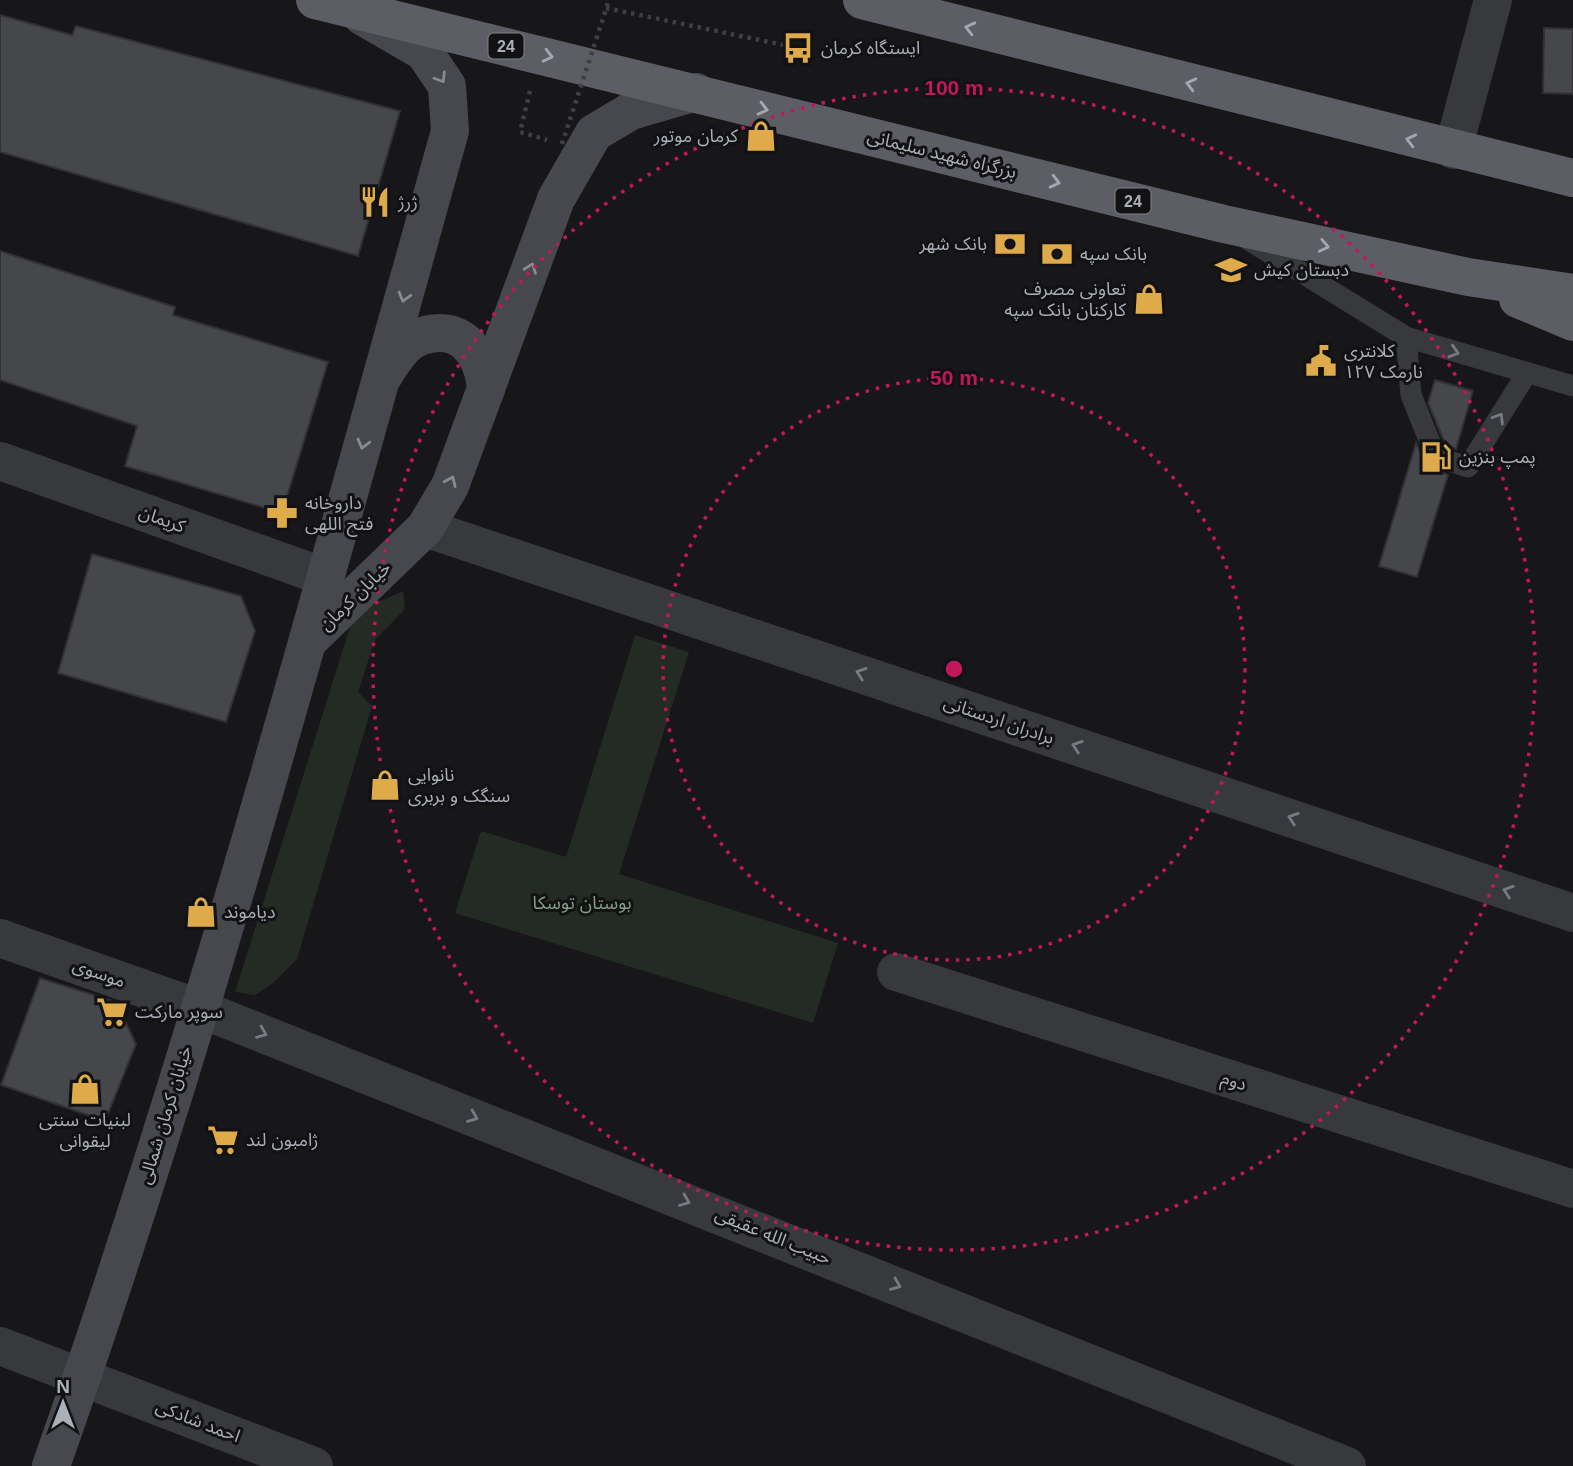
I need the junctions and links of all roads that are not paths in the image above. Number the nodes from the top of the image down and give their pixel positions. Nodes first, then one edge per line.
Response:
1 (862, 0) edge
2 (1493, 0) edge
3 (332, 4) edge
4 (696, 92) junction
5 (1452, 150) junction
6 (1573, 159) edge
7 (1573, 178) edge
8 (1224, 224) junction
9 (1468, 277) junction
10 (1573, 293) edge
11 (1573, 322) edge
12 (1406, 337) junction
13 (1527, 373) junction
14 (381, 379) junction
15 (1573, 386) edge
16 (486, 389) junction
17 (0, 461) edge
18 (425, 528) junction
19 (325, 577) junction
20 (309, 640) junction
21 (1573, 913) edge
22 (0, 938) edge
23 (896, 972) dead end
24 (198, 1008) junction
25 (1573, 1189) edge
26 (0, 1346) edge
27 (83, 1376) junction
28 (51, 1466) edge
29 (314, 1466) edge
30 (1347, 1466) edge

5 -> 1 highway
2 - 5 street
3 -> 4 highway, بزرگراه شهید سلیمانی / 24
3 -> 14 main road, خیابان کرمان
4 -> 8 highway, بزرگراه شهید سلیمانی / 24
16 -> 4 main road, خیابان کرمان
5 - 6 highway
5 - 7 highway
8 -> 9 highway, بزرگراه شهید سلیمانی / 24
8 - 12 lane
9 - 10 highway, بزرگراه شهید سلیمانی / 24
9 - 11 highway
12 -> 13 lane
12 -> 13 lane
13 - 15 lane
14 - 16 main road
14 -> 19 main road, خیابان کرمان
18 -> 16 main road, خیابان کرمان
17 - 19 street, کریمان
18 - 20 main road, خیابان کرمان
21 -> 18 street, برادران اردستانی
19 - 20 main road, خیابان کرمان
20 - 24 main road, خیابان کرمان شمالی
22 - 24 street, موسوی
23 - 25 street, دوم
24 - 27 main road, خیابان کرمان شمالی
24 -> 30 street, حبیب الله عقیقی
26 - 27 street, احمد شادکی
27 - 28 main road, خیابان کرمان شمالی
27 - 29 street, احمد شادکی

